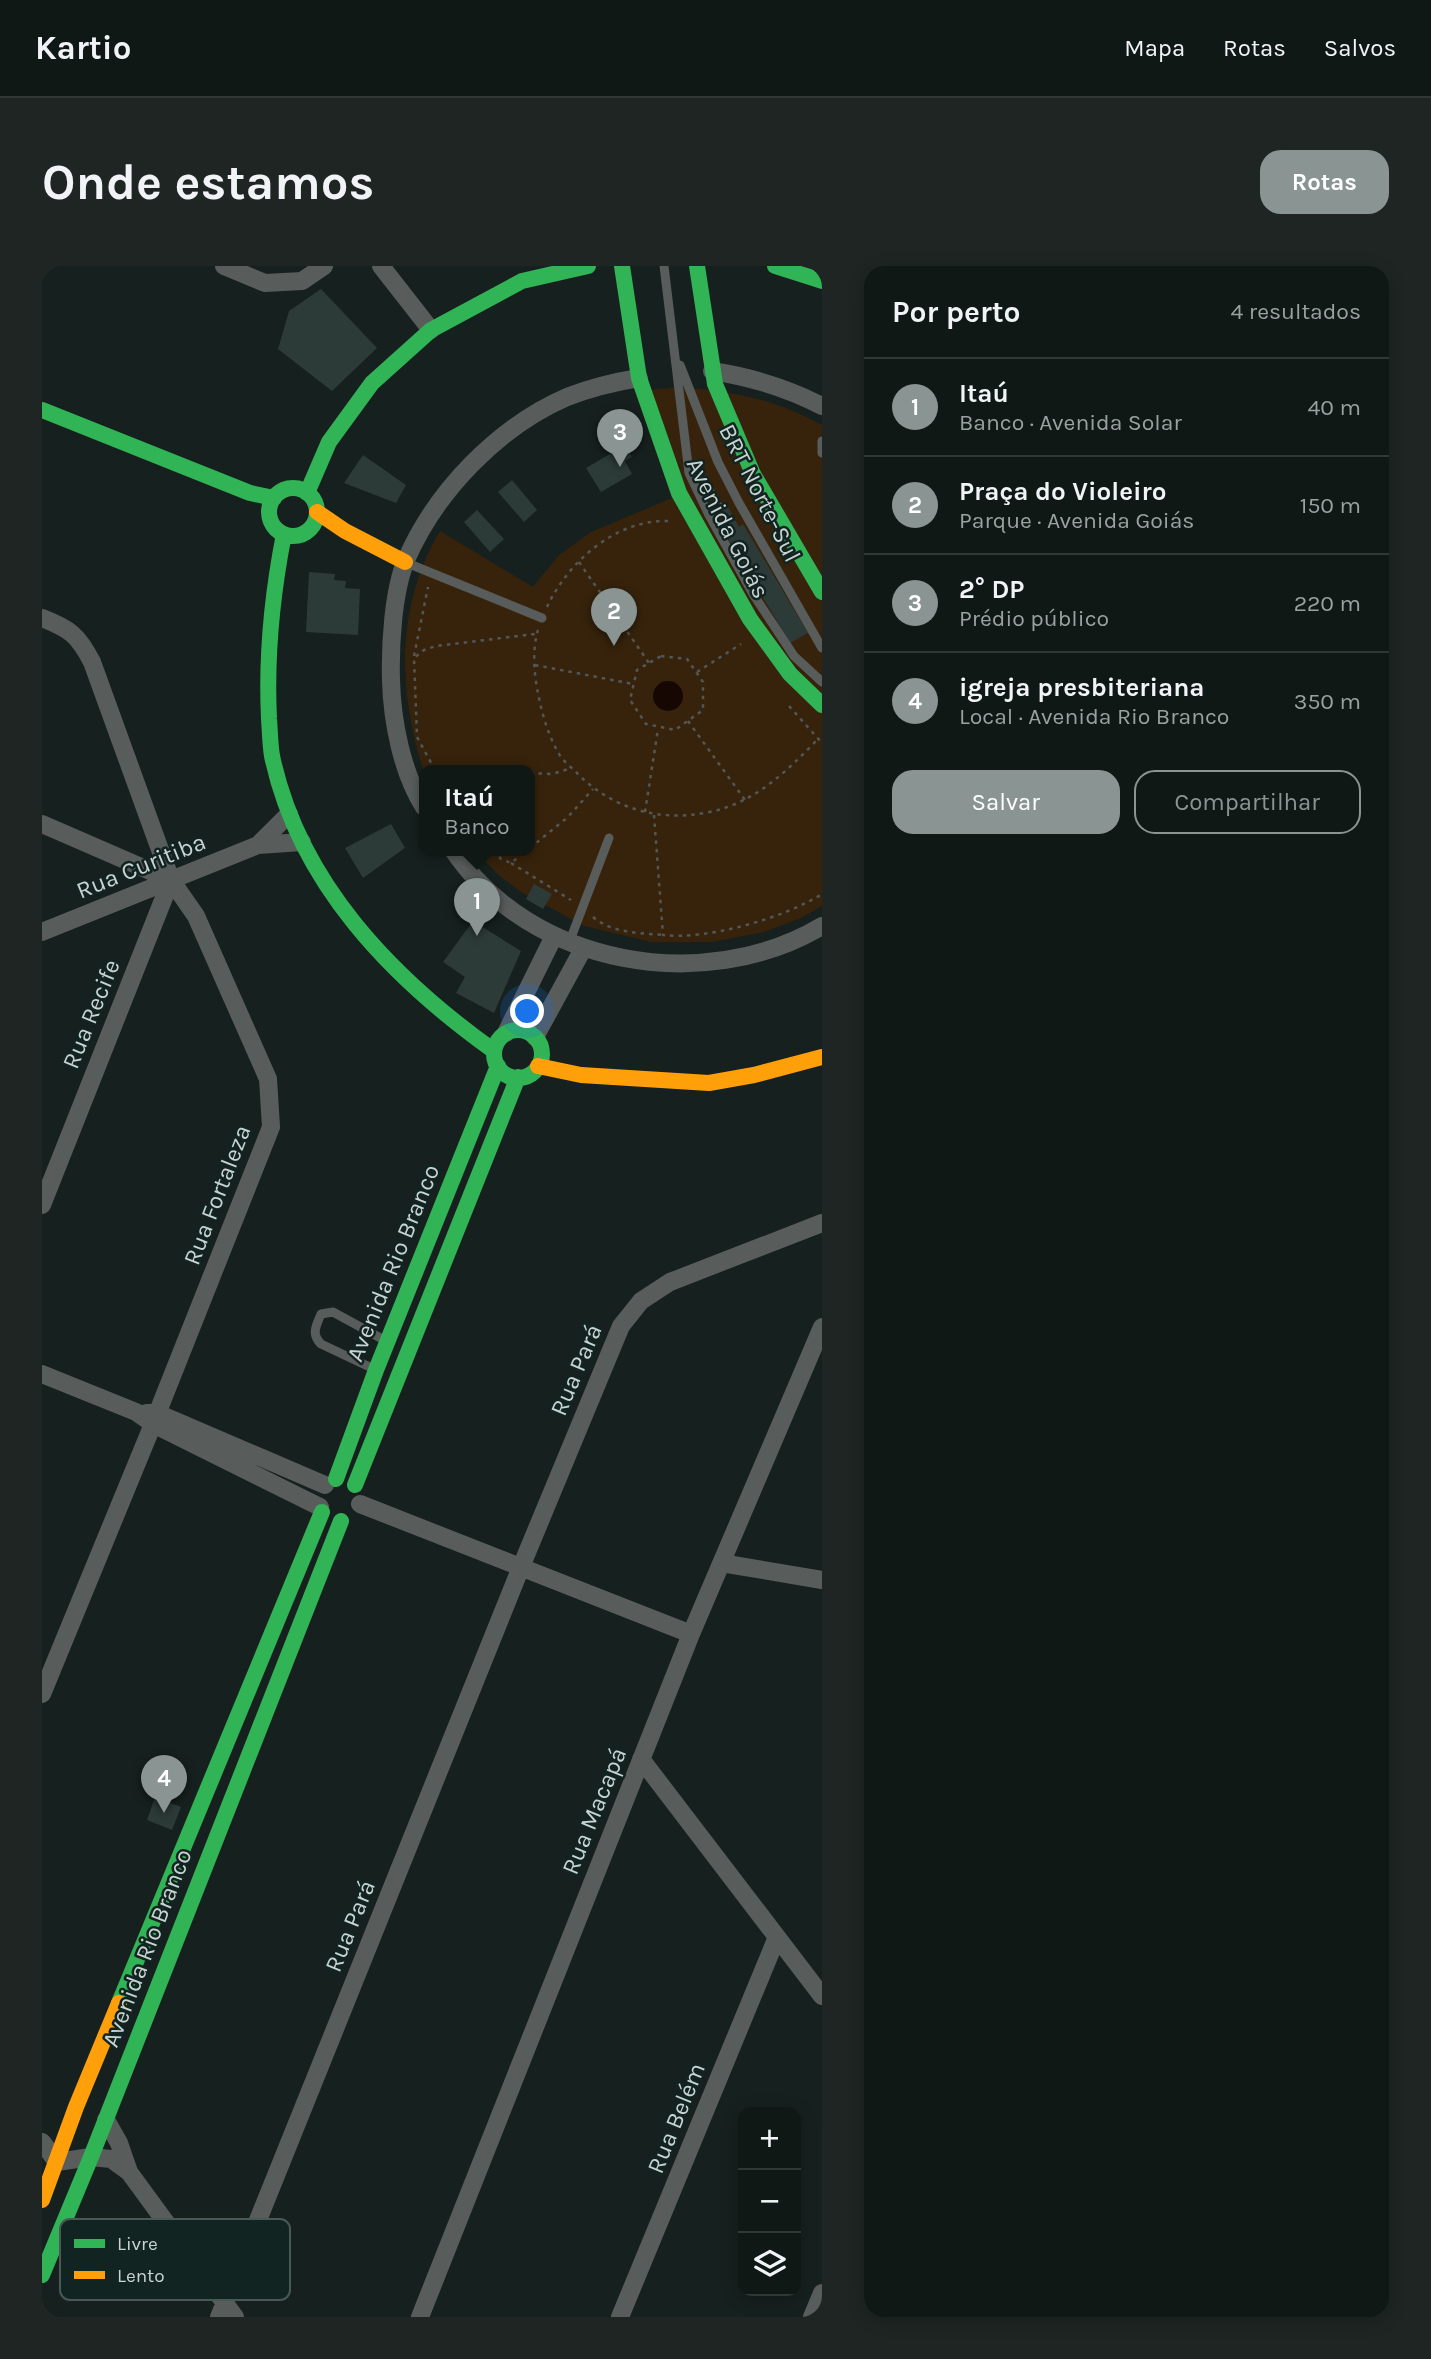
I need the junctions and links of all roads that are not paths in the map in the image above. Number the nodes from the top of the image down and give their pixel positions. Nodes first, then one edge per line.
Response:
1 (224, 266) edge
2 (324, 266) edge
3 (381, 266) edge
4 (588, 266) edge
5 (622, 266) edge
6 (664, 266) edge
7 (697, 266) edge
8 (775, 266) edge
9 (822, 281) edge
10 (432, 330) junction
11 (674, 350) junction
12 (712, 371) junction
13 (639, 378) junction
14 (822, 406) edge
15 (42, 410) edge
16 (822, 441) edge
17 (822, 453) edge
18 (307, 493) junction
19 (272, 504) junction
20 (315, 519) junction
21 (284, 534) junction
22 (405, 562) junction
23 (822, 592) edge
24 (42, 618) edge
25 (542, 618) road end
26 (822, 648) edge
27 (822, 682) edge
28 (822, 705) edge
29 (419, 793) edge
30 (289, 814) junction
31 (42, 824) edge
32 (609, 838) dead end
33 (302, 842) junction
34 (258, 845) junction
35 (457, 856) edge
36 (171, 880) junction
37 (822, 926) edge
38 (42, 932) edge
39 (569, 943) junction
40 (506, 1033) junction
41 (535, 1037) junction
42 (822, 1058) edge
43 (496, 1059) junction
44 (538, 1066) junction
45 (518, 1077) junction
46 (42, 1205) edge
47 (822, 1223) edge
48 (822, 1327) edge
49 (388, 1342) junction
50 (376, 1370) junction
51 (42, 1374) edge
52 (155, 1419) junction
53 (295, 1474) junction
54 (330, 1482) junction
55 (355, 1485) junction
56 (288, 1491) junction
57 (360, 1504) junction
58 (321, 1510) junction
59 (341, 1521) junction
60 (721, 1563) junction
61 (521, 1567) junction
62 (822, 1580) edge
63 (691, 1634) junction
64 (42, 1694) edge
65 (641, 1759) junction
66 (777, 1937) junction
67 (822, 1996) edge
68 (106, 2120) junction
69 (42, 2142) edge
70 (92, 2157) junction
71 (57, 2162) junction
72 (129, 2172) junction
73 (42, 2200) edge
74 (66, 2219) edge
75 (162, 2219) edge
76 (263, 2219) edge
77 (60, 2233) edge
78 (42, 2275) edge
79 (822, 2293) edge
80 (420, 2317) edge
81 (620, 2317) edge
82 (812, 2317) edge

1 - 2 street
3 - 10 street
4 - 10 street
5 - 13 street, Avenida Goiás
6 - 11 lane, BRT Norte-Sul
7 - 12 street, Avenida Goiás
8 - 9 street
10 - 18 street
11 - 26 lane, BRT Norte-Sul
11 - 27 lane, BRT Norte-Sul
12 - 14 street
12 - 23 street, Avenida Goiás
13 - 22 street
13 - 28 street, Avenida Goiás
15 - 19 street
16 - 17 lane
18 - 19 street
18 - 20 street
19 - 21 street
20 - 21 street
20 - 22 street
21 - 30 street
22 - 25 lane
22 - 29 street
24 - 36 street, Rua Fortaleza
30 - 33 street
30 - 34 street, Rua Curitiba
31 - 36 street
32 - 39 lane
33 - 34 street, Rua Curitiba
33 - 43 street
34 - 36 street, Rua Curitiba
35 - 39 street
36 - 38 street, Rua Curitiba
36 - 46 street, Rua Recife
36 - 52 street, Rua Fortaleza
37 - 39 street
39 - 40 street
39 - 41 street
40 - 41 street
40 - 43 street
41 - 44 street
42 - 44 street
43 - 45 street
43 - 49 street, Avenida Rio Branco
44 - 45 street
45 - 55 street, Avenida Rio Branco
47 - 61 street, Rua Pará
48 - 60 street, Rua Macapá
49 - 50 street, Avenida Rio Branco
49 - 50 lane
50 - 54 street, Avenida Rio Branco
51 - 52 street
52 - 53 street
52 - 56 street
52 - 64 street, Rua Fortaleza
53 - 54 street
53 - 56 street
54 - 55 street
54 - 58 street
55 - 57 street
56 - 58 street
57 - 59 street
57 - 61 street
58 - 59 street
58 - 71 street, Avenida Rio Branco
59 - 68 street, Avenida Rio Branco
60 - 62 street
60 - 63 street, Rua Macapá
61 - 63 street
61 - 76 street, Rua Pará
63 - 65 street, Rua Macapá
65 - 66 street
65 - 80 street, Rua Macapá
66 - 67 street
66 - 81 street, Rua Belém
68 - 70 street, Avenida Rio Branco
68 - 72 street
69 - 71 street
70 - 71 street
70 - 72 street
70 - 74 street, Avenida Rio Branco
71 - 73 street, Avenida Rio Branco
72 - 75 street
77 - 78 street, Avenida Rio Branco
79 - 82 street

